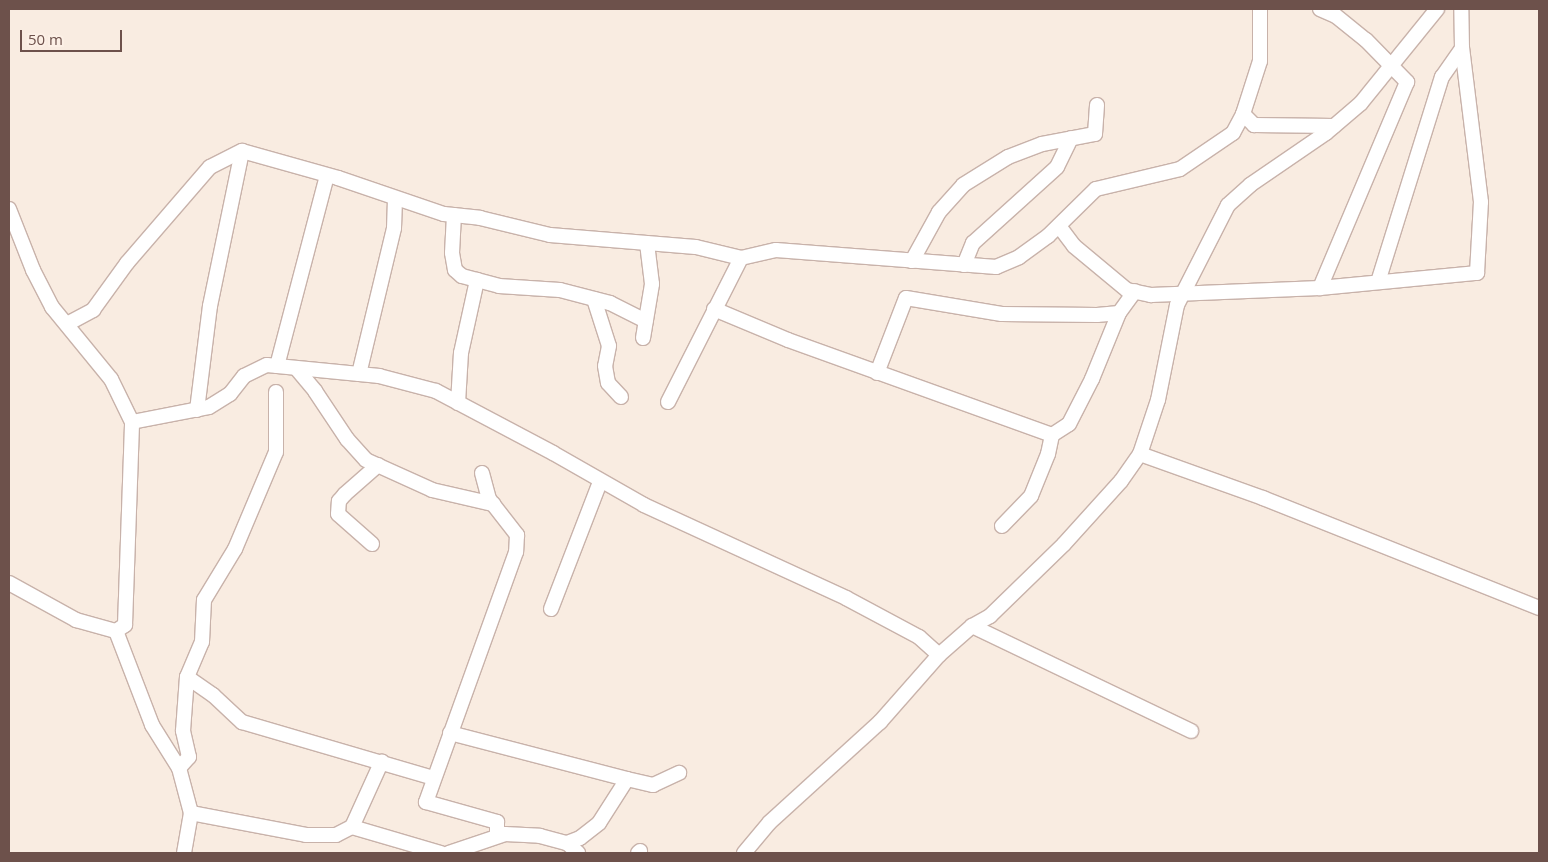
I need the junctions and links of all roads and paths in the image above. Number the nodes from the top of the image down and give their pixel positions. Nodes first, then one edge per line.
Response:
1 (1260, 9) edge
2 (1320, 9) edge
3 (1437, 9) edge
4 (1461, 9) edge
5 (1462, 48) junction
6 (1394, 65) junction
7 (1097, 105) dead end
8 (1243, 114) junction
9 (1334, 126) junction
10 (1071, 138) junction
11 (242, 151) junction
12 (327, 176) junction
13 (395, 199) junction
14 (9, 209) edge
15 (454, 215) junction
16 (1059, 226) junction
17 (647, 243) junction
18 (741, 258) junction
19 (912, 261) junction
20 (964, 265) junction
21 (477, 280) junction
22 (1378, 282) junction
23 (1320, 288) junction
24 (1135, 291) junction
25 (1184, 293) junction
26 (594, 299) junction
27 (714, 309) junction
28 (1119, 313) junction
29 (646, 320) junction
30 (67, 324) junction
31 (643, 338) dead end
32 (277, 366) junction
33 (296, 368) junction
34 (877, 373) junction
35 (359, 374) junction
36 (276, 392) dead end
37 (621, 397) dead end
38 (668, 402) dead end
39 (458, 403) junction
40 (197, 410) junction
41 (132, 422) junction
42 (1052, 435) junction
43 (1140, 454) junction
44 (378, 465) junction
45 (482, 473) dead end
46 (600, 482) junction
47 (493, 504) junction
48 (1002, 526) dead end
49 (372, 544) dead end
50 (9, 583) edge
51 (1539, 608) edge
52 (551, 609) dead end
53 (972, 626) junction
54 (116, 631) junction
55 (939, 655) junction
56 (187, 678) junction
57 (1191, 730) dead end
58 (450, 733) junction
59 (382, 761) junction
60 (179, 768) junction
61 (680, 774) dead end
62 (434, 778) junction
63 (627, 779) junction
64 (191, 812) junction
65 (352, 827) junction
66 (497, 836) junction
67 (567, 842) junction
68 (184, 853) edge
69 (441, 853) edge
70 (449, 853) edge
71 (578, 853) edge
72 (744, 853) edge

1 - 8 street
2 - 6 street
3 - 6 street
4 - 5 street
5 - 22 street
5 - 22 street
6 - 9 street
6 - 23 street
7 - 10 street
8 - 9 street
8 - 16 street
9 - 25 street
10 - 19 street
10 - 20 street
11 - 12 street
11 - 30 street
11 - 40 street
12 - 13 street
12 - 32 street
13 - 15 street
13 - 35 street
14 - 30 street
15 - 17 street
15 - 21 street
16 - 20 street
16 - 24 street
17 - 18 street
17 - 29 street
18 - 19 street
18 - 27 street
19 - 20 street
21 - 26 street
21 - 39 street
22 - 23 street
23 - 25 street
24 - 25 street
24 - 28 street
25 - 43 street
26 - 29 street
26 - 37 street
27 - 34 street
27 - 38 street
28 - 34 street
28 - 42 street
29 - 31 street
30 - 41 street
32 - 33 street
32 - 40 street
33 - 35 street
33 - 44 street
34 - 42 street
35 - 39 street
36 - 56 street
39 - 46 street
40 - 41 street
41 - 54 street
42 - 48 street
43 - 51 street
43 - 53 street
44 - 47 street
44 - 49 street
45 - 47 street
46 - 52 street
46 - 55 street
47 - 58 street
50 - 54 street
53 - 55 street
53 - 57 street
54 - 60 street
55 - 72 street
56 - 59 street
56 - 60 street
58 - 62 street
58 - 63 street
59 - 62 street
59 - 65 street
60 - 64 street
61 - 63 street
62 - 66 street
63 - 67 street
64 - 65 street
64 - 68 street
65 - 69 street
66 - 67 street
66 - 70 street
67 - 71 street

